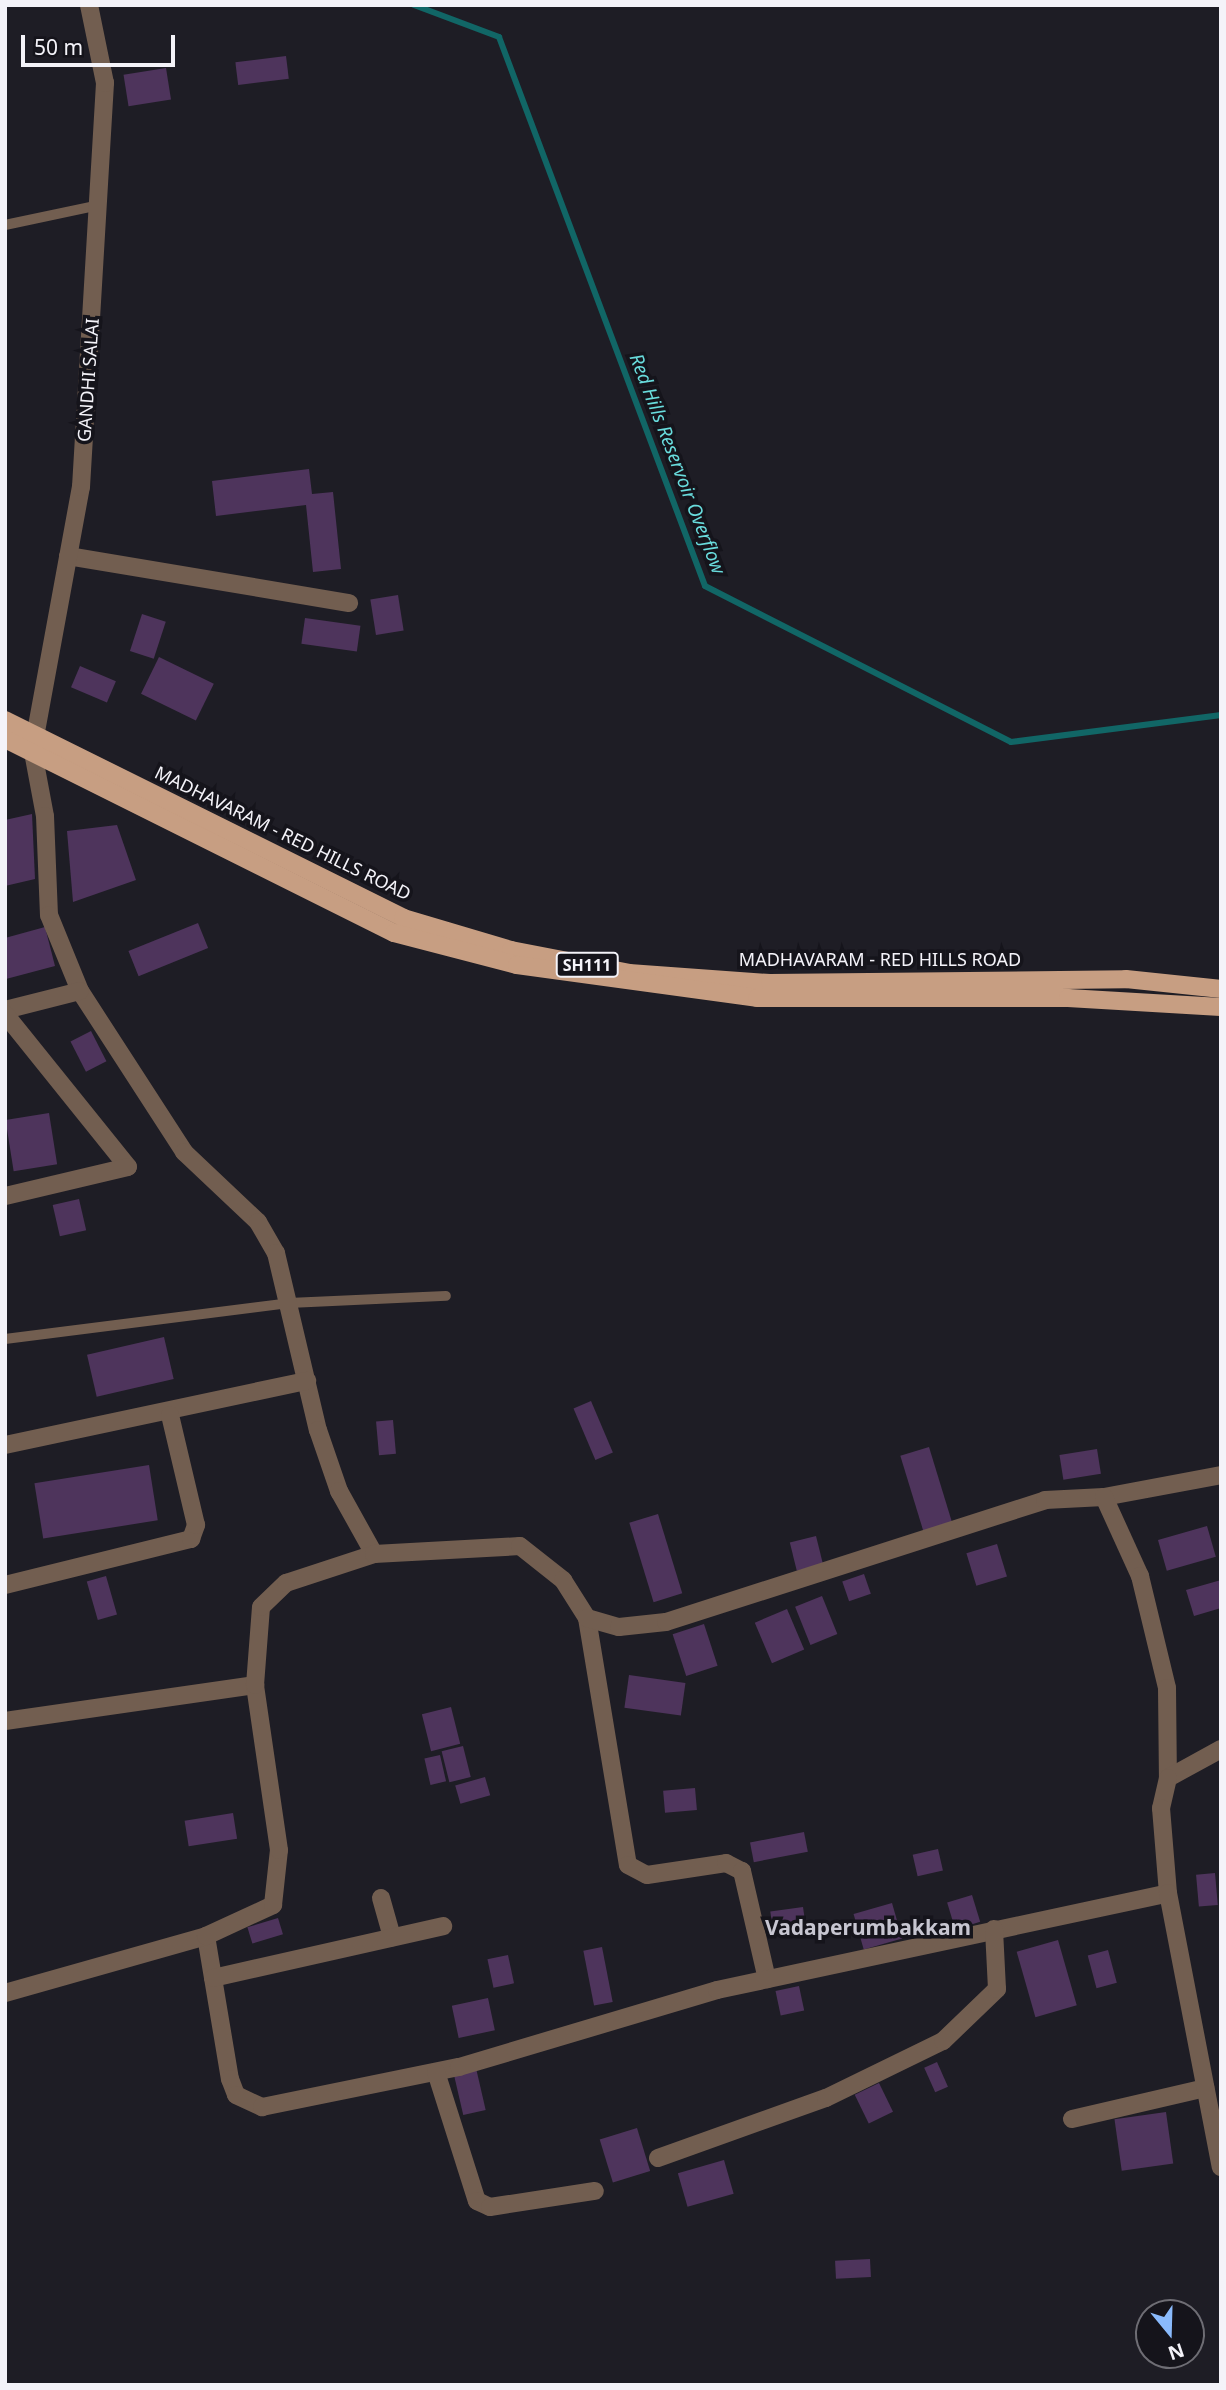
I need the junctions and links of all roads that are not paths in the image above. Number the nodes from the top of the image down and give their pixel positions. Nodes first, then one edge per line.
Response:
1 (89, 5) edge
2 (99, 205) junction
3 (5, 225) edge
4 (68, 556) junction
5 (349, 603) dead end
6 (5, 720) edge
7 (34, 733) junction
8 (5, 740) edge
9 (33, 751) junction
10 (1221, 989) edge
11 (80, 992) junction
12 (1221, 1007) edge
13 (5, 1012) edge
14 (5, 1196) edge
15 (446, 1296) dead end
16 (289, 1303) junction
17 (5, 1339) edge
18 (307, 1381) junction
19 (170, 1415) junction
20 (5, 1446) edge
21 (1221, 1475) edge
22 (1104, 1497) junction
23 (374, 1554) junction
24 (5, 1585) edge
25 (587, 1618) junction
26 (254, 1685) junction
27 (5, 1721) edge
28 (1221, 1749) edge
29 (1168, 1778) junction
30 (1168, 1894) junction
31 (381, 1898) dead end
32 (443, 1927) dead end
33 (994, 1929) junction
34 (206, 1936) junction
35 (392, 1937) junction
36 (213, 1978) junction
37 (767, 1979) junction
38 (5, 1993) edge
39 (436, 2072) junction
40 (1205, 2088) junction
41 (1072, 2119) dead end
42 (658, 2158) dead end
43 (1221, 2167) edge
44 (595, 2191) dead end

1 - 2 street, GANDHI SALAI
2 - 3 lane
2 - 4 street, GANDHI SALAI
4 - 5 street
4 - 7 street, GANDHI SALAI
6 - 7 main road, MADHAVARAM - RED HILLS ROAD / SH111
7 - 9 street, GANDHI SALAI
7 - 10 main road, MADHAVARAM - RED HILLS ROAD / SH111
8 - 9 main road, SH111
9 - 11 street, GANDHI SALAI
9 - 12 main road, SH111
11 - 13 street
11 - 16 street, GANDHI SALAI
13 - 14 street
15 - 16 lane
16 - 17 lane
16 - 18 street, GANDHI SALAI
18 - 19 street
18 - 23 street, GANDHI SALAI
19 - 20 street
19 - 24 street
21 - 22 street
22 - 25 street
22 - 29 street
23 - 25 street
23 - 26 street
25 - 37 street
26 - 27 street
26 - 34 street
28 - 29 street
29 - 30 street
30 - 33 street
30 - 40 street
31 - 35 street
32 - 35 street
33 - 37 street
33 - 42 street
34 - 36 street
34 - 38 street
35 - 36 street
36 - 39 street
37 - 39 street
39 - 44 street
40 - 41 street
40 - 43 street

